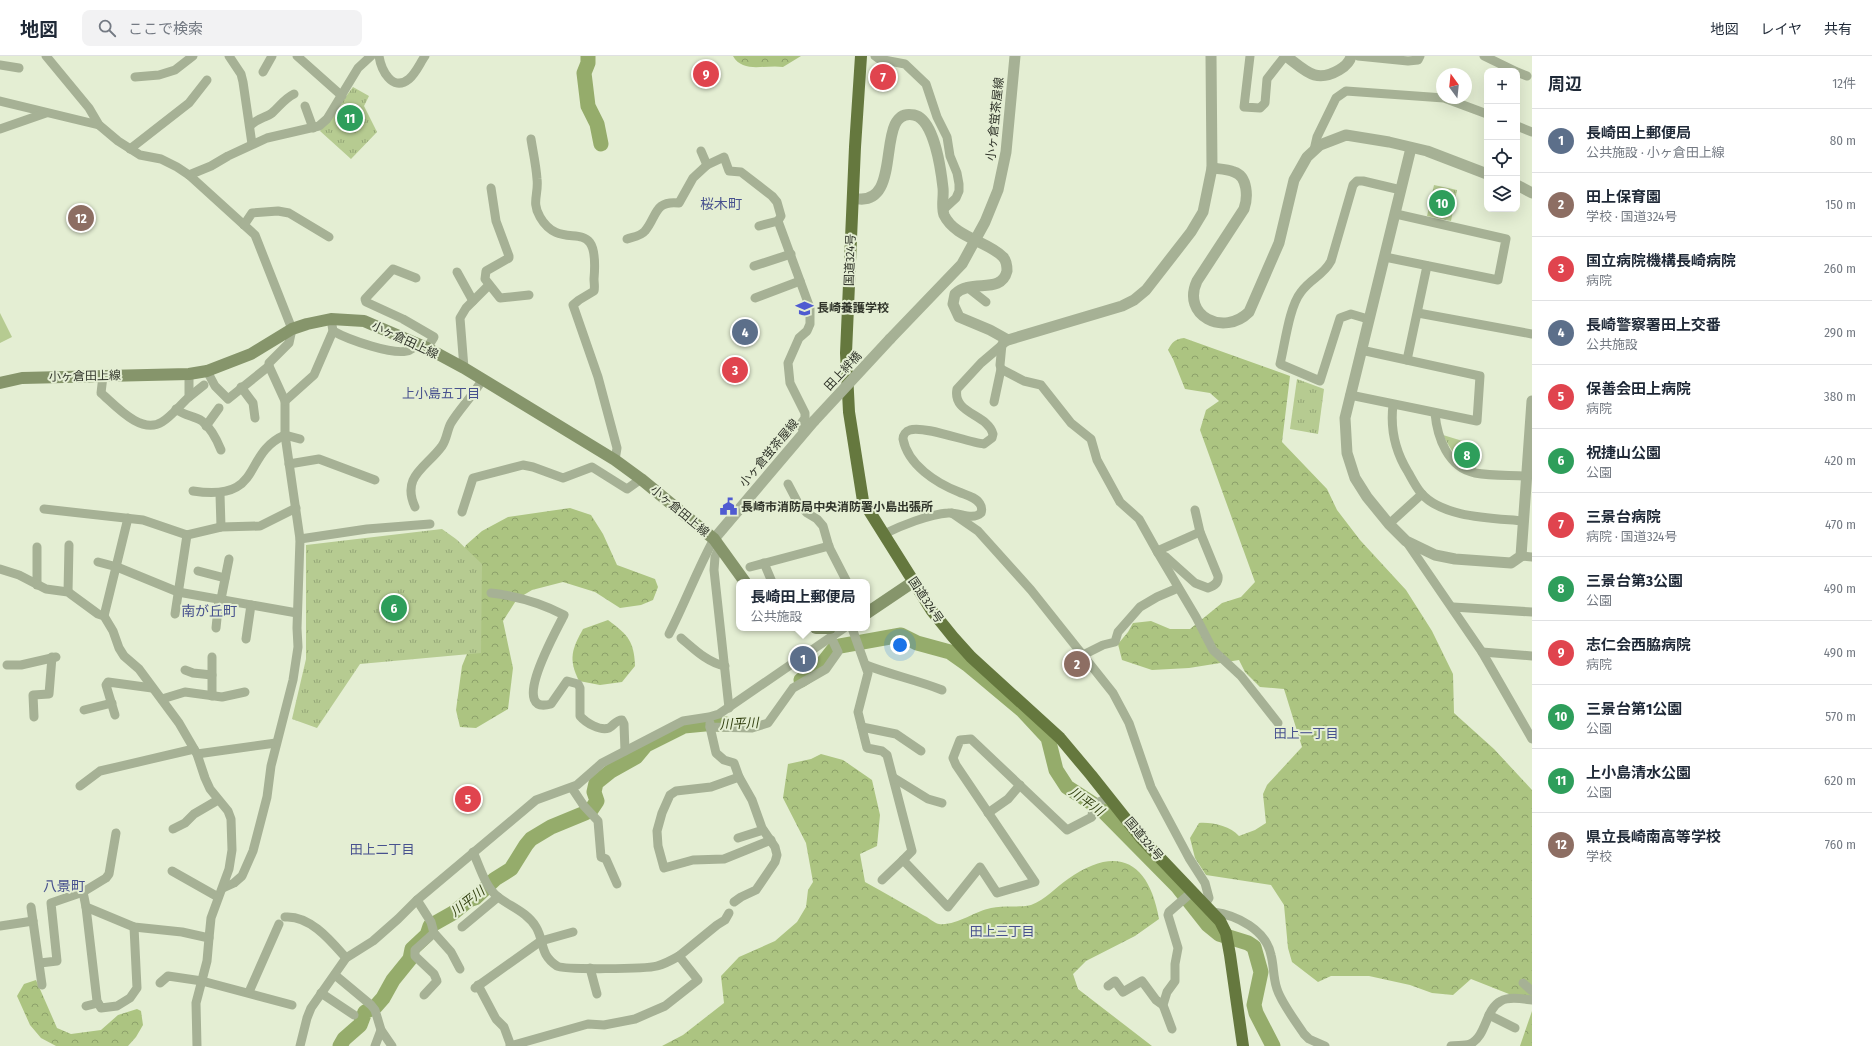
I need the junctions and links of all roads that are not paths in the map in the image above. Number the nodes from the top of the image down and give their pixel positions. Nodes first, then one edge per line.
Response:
1 (46, 56) edge
2 (194, 56) edge
3 (229, 56) edge
4 (272, 56) edge
5 (297, 56) edge
6 (371, 56) edge
7 (379, 56) edge
8 (425, 56) edge
9 (861, 56) edge
10 (876, 56) edge
11 (1015, 56) edge
12 (1206, 56) edge
13 (1211, 56) edge
14 (1250, 56) edge
15 (1285, 56) edge
16 (1351, 56) edge
17 (1358, 56) edge
18 (1420, 56) edge
19 (1484, 56) edge
20 (0, 65) edge
21 (19, 68) dead end
22 (1510, 68) edge
23 (1210, 70) junction
24 (263, 72) dead end
25 (1520, 73) edge
26 (1527, 76) dead end
27 (135, 77) dead end
28 (208, 80) dead end
29 (294, 94) dead end
30 (342, 96) junction
31 (0, 101) edge
32 (305, 106) dead end
33 (47, 112) junction
34 (1484, 113) edge
35 (99, 125) junction
36 (250, 126) junction
37 (1520, 127) edge
38 (0, 128) edge
39 (313, 128) junction
40 (1532, 132) edge
41 (531, 139) dead end
42 (252, 144) junction
43 (1411, 148) junction
44 (130, 149) junction
45 (1314, 150) junction
46 (701, 151) dead end
47 (707, 164) junction
48 (1212, 168) junction
49 (1484, 170) edge
50 (189, 175) junction
51 (1520, 187) edge
52 (491, 188) dead end
53 (1401, 190) junction
54 (1532, 193) edge
55 (853, 198) junction
56 (943, 210) junction
57 (1396, 214) junction
58 (778, 221) junction
59 (244, 224) junction
60 (759, 226) dead end
61 (329, 237) dead end
62 (627, 239) dead end
63 (976, 241) junction
64 (791, 254) junction
65 (1385, 257) junction
66 (754, 266) dead end
67 (1427, 266) junction
68 (456, 272) dead end
69 (416, 278) dead end
70 (800, 281) junction
71 (489, 285) junction
72 (967, 287) junction
73 (529, 295) dead end
74 (755, 298) dead end
75 (473, 301) junction
76 (986, 302) dead end
77 (1418, 313) junction
78 (331, 319) junction
79 (1368, 319) junction
80 (292, 329) junction
81 (333, 331) junction
82 (1532, 334) edge
83 (890, 339) joint
84 (1005, 342) junction
85 (422, 346) junction
86 (1362, 350) junction
87 (1407, 360) junction
88 (269, 366) junction
89 (464, 368) junction
90 (1001, 369) junction
91 (207, 371) junction
92 (189, 374) junction
93 (103, 376) junction
94 (482, 380) junction
95 (0, 383) edge
96 (204, 385) dead end
97 (241, 387) junction
98 (1350, 395) junction
99 (189, 397) junction
100 (285, 401) junction
101 (1532, 401) edge
102 (994, 402) dead end
103 (1393, 405) junction
104 (219, 408) dead end
105 (176, 409) junction
106 (1435, 412) junction
107 (255, 418) dead end
108 (814, 421) joint
109 (206, 426) junction
110 (804, 431) junction
111 (285, 435) junction
112 (300, 439) dead end
113 (221, 450) dead end
114 (1530, 456) edge
115 (615, 460) junction
116 (289, 464) junction
117 (1526, 476) junction
118 (641, 479) junction
119 (375, 480) dead end
120 (788, 484) dead end
121 (193, 491) dead end
122 (220, 494) junction
123 (1422, 494) junction
124 (415, 507) dead end
125 (296, 508) junction
126 (44, 509) dead end
127 (1195, 510) dead end
128 (462, 512) dead end
129 (952, 513) junction
130 (128, 518) junction
131 (1523, 521) junction
132 (430, 524) dead end
133 (1389, 524) junction
134 (221, 527) junction
135 (1200, 532) junction
136 (884, 534) junction
137 (187, 535) junction
138 (300, 539) junction
139 (1406, 541) junction
140 (717, 543) junction
141 (69, 545) dead end
142 (829, 546) junction
143 (36, 547) dead end
144 (1157, 552) junction
145 (1526, 557) edge
146 (229, 559) dead end
147 (98, 562) dead end
148 (764, 563) junction
149 (117, 567) junction
150 (750, 567) dead end
151 (0, 569) edge
152 (198, 571) dead end
153 (225, 578) junction
154 (743, 579) edge
155 (771, 579) edge
156 (846, 579) edge
157 (913, 582) junction
158 (37, 585) junction
159 (1178, 588) junction
160 (68, 592) junction
161 (178, 592) junction
162 (491, 593) dead end
163 (220, 599) junction
164 (251, 605) junction
165 (1453, 607) junction
166 (870, 611) edge
167 (1532, 612) edge
168 (297, 613) junction
169 (175, 614) dead end
170 (104, 616) junction
171 (216, 628) dead end
172 (853, 631) edge
173 (830, 632) edge
174 (669, 634) dead end
175 (681, 638) dead end
176 (246, 639) dead end
177 (1482, 652) junction
178 (1083, 655) junction
179 (1532, 656) edge
180 (212, 657) dead end
181 (7, 665) dead end
182 (725, 666) junction
183 (866, 666) junction
184 (185, 670) dead end
185 (212, 675) junction
186 (152, 688) junction
187 (942, 690) dead end
188 (245, 692) dead end
189 (212, 696) junction
190 (162, 699) junction
191 (112, 703) junction
192 (729, 708) junction
193 (84, 710) dead end
194 (115, 715) dead end
195 (34, 717) dead end
196 (709, 717) junction
197 (1278, 723) dead end
198 (710, 727) junction
199 (862, 727) junction
200 (1532, 739) edge
201 (276, 743) junction
202 (625, 751) junction
203 (921, 751) dead end
204 (196, 752) junction
205 (739, 777) junction
206 (894, 778) junction
207 (1020, 785) junction
208 (80, 786) dead end
209 (572, 788) junction
210 (1109, 797) junction
211 (218, 800) junction
212 (942, 803) dead end
213 (988, 813) junction
214 (173, 828) dead end
215 (763, 830) junction
216 (116, 833) dead end
217 (738, 838) dead end
218 (771, 840) junction
219 (473, 852) junction
220 (903, 860) junction
221 (172, 871) dead end
222 (882, 880) dead end
223 (617, 884) dead end
224 (223, 888) junction
225 (83, 892) junction
226 (1192, 892) junction
227 (498, 897) junction
228 (218, 898) junction
229 (417, 900) junction
230 (734, 902) dead end
231 (31, 907) dead end
232 (86, 907) junction
233 (1209, 908) junction
234 (729, 913) dead end
235 (33, 921) junction
236 (0, 926) edge
237 (134, 927) junction
238 (433, 927) junction
239 (462, 927) dead end
240 (573, 932) dead end
241 (209, 938) junction
242 (541, 941) junction
243 (679, 956) junction
244 (346, 958) junction
245 (40, 963) junction
246 (590, 968) junction
247 (460, 969) dead end
248 (335, 975) junction
249 (202, 982) junction
250 (1523, 982) dead end
251 (160, 983) dead end
252 (42, 985) dead end
253 (1108, 986) dead end
254 (1532, 991) edge
255 (249, 992) junction
256 (321, 993) junction
257 (424, 994) dead end
258 (597, 994) dead end
259 (1532, 1000) edge
260 (98, 1003) junction
261 (292, 1005) dead end
262 (1163, 1005) junction
263 (86, 1006) dead end
264 (348, 1015) dead end
265 (1489, 1015) junction
266 (1515, 1028) dead end
267 (381, 1030) junction
268 (1172, 1030) dead end
269 (1474, 1045) edge
270 (197, 1046) edge
271 (300, 1046) edge
272 (375, 1046) edge
273 (392, 1046) edge
274 (511, 1046) edge
275 (1243, 1046) edge
276 (1325, 1046) edge
277 (1451, 1046) edge

1 - 35 street
2 - 27 street
3 - 36 street
4 - 24 street
5 - 30 street
6 - 30 street
7 - 8 street
9 - 55 highway, 国道324号
10 - 56 street
11 - 63 street, 小ヶ倉蛍茶屋線
12 - 23 street
13 - 23 street
14 - 15 street
15 - 16 street
17 - 18 street
19 - 22 street
20 - 21 street
23 - 48 street
25 - 26 street
28 - 44 street
29 - 36 street
30 - 39 street
31 - 33 street
32 - 39 street
33 - 35 street
33 - 38 street
34 - 45 street
35 - 44 street
36 - 42 street
37 - 40 street
39 - 42 street
41 - 115 street
42 - 50 street
43 - 45 street
43 - 49 street
43 - 53 street
44 - 50 street
45 - 48 street
46 - 47 street
47 - 58 street
47 - 62 street
48 - 84 street
50 - 59 street
51 - 54 street
52 - 71 street
53 - 57 street
53 - 79 street
55 - 56 street
55 - 136 highway, 国道324号
56 - 63 street
57 - 65 street
57 - 67 street
58 - 60 street
58 - 64 street
59 - 61 street
59 - 80 street
63 - 72 street
63 - 83 street, 小ヶ倉蛍茶屋線
64 - 66 street
64 - 70 street
65 - 67 street
65 - 79 street
67 - 77 street
68 - 75 street
69 - 85 street
70 - 74 street
70 - 110 street
71 - 73 street
71 - 75 street
72 - 76 street
72 - 84 street
75 - 89 street
77 - 82 street
77 - 87 street
78 - 80 main road, 小ヶ倉田上線
78 - 81 street
78 - 85 main road, 小ヶ倉田上線
79 - 86 street
80 - 88 street
80 - 91 main road, 小ヶ倉田上線
81 - 85 street
81 - 100 street
83 - 108 street, 田上絆橋, bridge
84 - 90 street
84 - 129 street
85 - 89 main road, 小ヶ倉田上線
86 - 87 street
86 - 98 street
87 - 106 street
88 - 97 street
88 - 100 street
89 - 94 main road, 小ヶ倉田上線
90 - 102 street
90 - 144 street
91 - 92 main road, 小ヶ倉田上線
91 - 97 street
92 - 93 main road, 小ヶ倉田上線
92 - 99 street
93 - 95 main road, 小ヶ倉田上線
93 - 105 street
94 - 115 main road, 小ヶ倉田上線
94 - 124 street
96 - 99 street
97 - 107 street
98 - 103 street
98 - 133 street
99 - 105 street
100 - 111 street
101 - 114 street
103 - 106 street
103 - 123 street
104 - 109 street
105 - 109 street
106 - 117 street
108 - 110 street, 小ヶ倉蛍茶屋線
109 - 113 street
110 - 140 street, 小ヶ倉蛍茶屋線
111 - 112 street
111 - 116 street
111 - 122 street
114 - 117 street
115 - 118 main road, 小ヶ倉田上線
116 - 119 street
116 - 125 street
117 - 131 street
118 - 128 street
118 - 140 main road, 小ヶ倉田上線
120 - 142 street
121 - 122 street
122 - 134 street
123 - 131 street
123 - 133 street
125 - 134 street
125 - 138 street
126 - 130 street
127 - 135 street
129 - 136 street
129 - 178 street
130 - 137 street
130 - 149 street
131 - 145 street
132 - 138 street
133 - 139 street
134 - 137 street
135 - 144 street
135 - 144 street
136 - 157 highway, 国道324号
137 - 161 street
138 - 168 street
139 - 145 street
139 - 165 street
140 - 154 main road, 小ヶ倉田上線
140 - 174 street
140 - 182 street
141 - 160 street
142 - 148 street
142 - 156 street
143 - 158 street
144 - 159 street
146 - 153 street
147 - 149 street
148 - 150 street
148 - 155 street
149 - 161 street
149 - 170 street
151 - 158 street
152 - 153 street
153 - 163 street
157 - 166 main road
157 - 210 highway, 国道324号
158 - 160 street
159 - 178 street
159 - 197 street
160 - 170 street
161 - 163 street
161 - 169 street
162 - 202 street
163 - 164 street
163 - 171 street
164 - 168 street
164 - 176 street
165 - 167 street
165 - 177 street
168 - 201 street
170 - 186 street
172 - 183 street
173 - 192 street
173 - 198 street
175 - 182 street
177 - 179 street
177 - 200 street
178 - 233 street
180 - 185 street
181 - 195 street
182 - 192 street
183 - 187 street
183 - 199 street
184 - 185 street
185 - 189 street
186 - 190 street
186 - 191 street
188 - 189 street
189 - 190 street
190 - 204 street
191 - 193 street
191 - 194 street
192 - 196 street
196 - 198 street
196 - 202 street
198 - 205 street
199 - 203 street
199 - 206 street
201 - 204 street
201 - 224 street
202 - 209 street
204 - 208 street
204 - 211 street
205 - 215 street
205 - 218 street
206 - 212 street
206 - 220 street
207 - 210 street
207 - 213 street
207 - 213 street
209 - 219 street
209 - 223 street
210 - 226 highway, 国道324号
211 - 214 street
211 - 224 street
213 - 220 street
215 - 217 street
215 - 218 street
216 - 225 street
218 - 230 street
219 - 227 street
219 - 229 street
220 - 222 street
221 - 228 street
224 - 228 street
225 - 232 street
225 - 245 street
226 - 233 highway, 国道324号
226 - 262 street
227 - 239 street
227 - 242 street
228 - 241 street
229 - 238 street
229 - 244 street
231 - 235 street
232 - 237 street
232 - 260 street
233 - 275 highway, 国道324号
233 - 276 street
234 - 243 street
235 - 236 street
235 - 245 street
237 - 241 street
237 - 260 street
238 - 247 street
238 - 257 street
240 - 242 street
241 - 249 street
242 - 246 street
242 - 274 street
243 - 246 street
243 - 274 street
244 - 248 street
244 - 255 street
245 - 252 street
246 - 258 street
248 - 256 street
248 - 267 street
249 - 251 street
249 - 255 street
249 - 270 street
250 - 254 street
253 - 262 street
255 - 261 street
256 - 264 street
256 - 271 street
259 - 265 street
260 - 263 street
262 - 268 street
265 - 266 street
265 - 269 street
267 - 272 street
267 - 273 street
269 - 277 street

